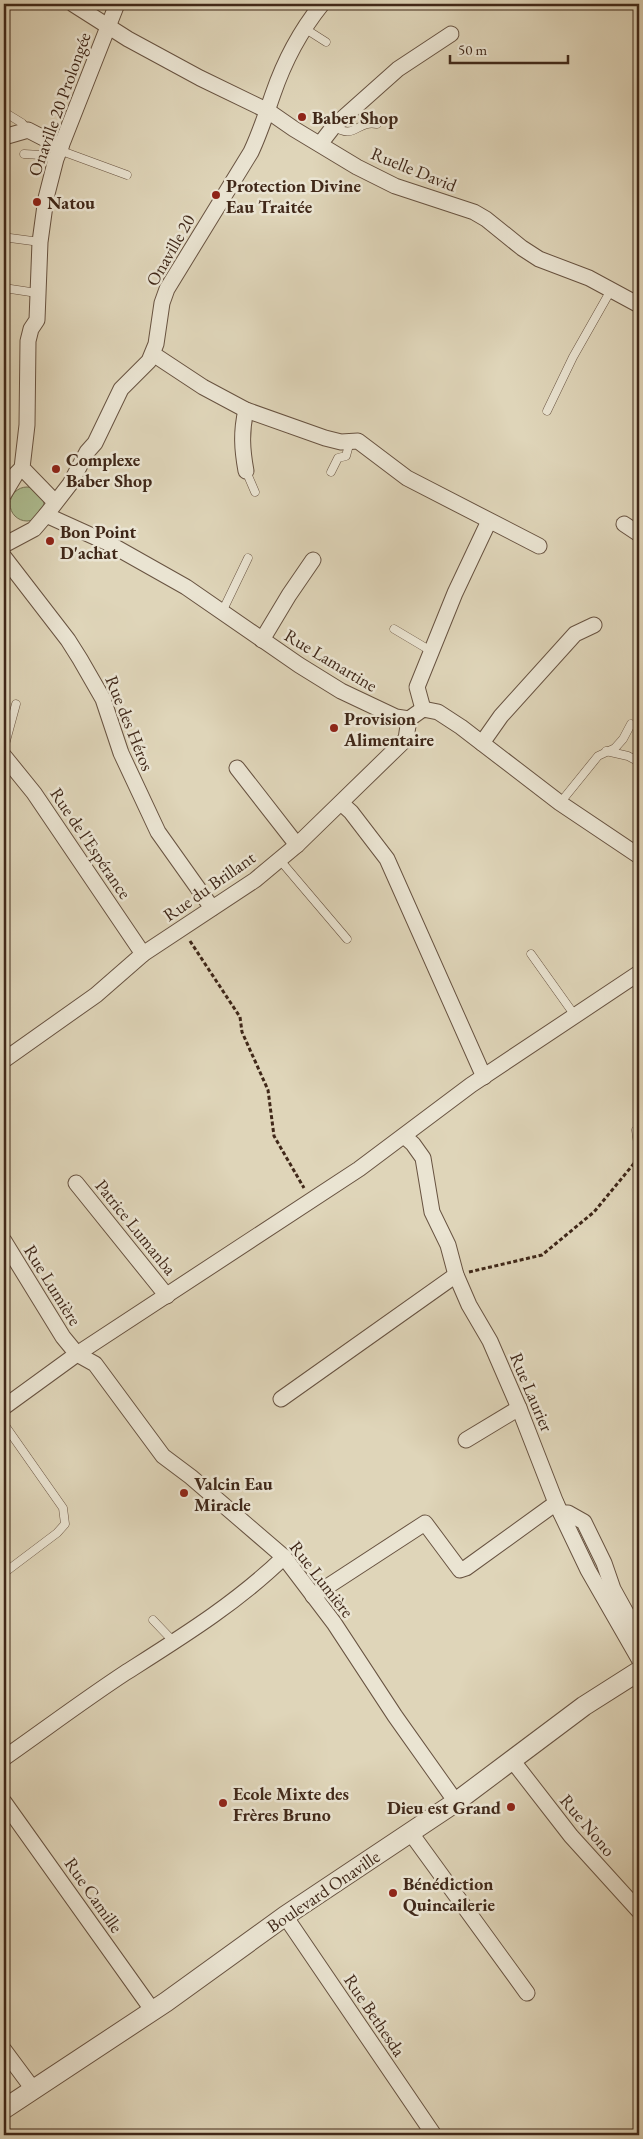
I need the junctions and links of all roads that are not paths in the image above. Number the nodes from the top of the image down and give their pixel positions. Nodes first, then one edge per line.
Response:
1 (73, 4) edge
2 (117, 4) edge
3 (322, 4) edge
4 (107, 26) junction
5 (304, 28) junction
6 (451, 34) dead end
7 (326, 42) dead end
8 (268, 111) junction
9 (4, 112) edge
10 (377, 124) dead end
11 (334, 126) junction
12 (28, 130) junction
13 (4, 137) edge
14 (320, 144) junction
15 (59, 152) junction
16 (24, 154) dead end
17 (127, 175) dead end
18 (10, 238) dead end
19 (40, 242) junction
20 (4, 288) edge
21 (611, 290) junction
22 (38, 293) junction
23 (639, 305) edge
24 (153, 354) junction
25 (246, 410) junction
26 (547, 411) dead end
27 (350, 441) junction
28 (22, 468) junction
29 (246, 471) joint
30 (331, 472) dead end
31 (255, 492) dead end
32 (4, 494) edge
33 (55, 502) junction
34 (46, 516) junction
35 (490, 521) junction
36 (624, 524) dead end
37 (639, 534) edge
38 (4, 545) edge
39 (539, 546) dead end
40 (4, 557) edge
41 (248, 558) dead end
42 (313, 560) dead end
43 (222, 612) junction
44 (594, 625) dead end
45 (394, 629) dead end
46 (262, 640) junction
47 (431, 651) junction
48 (16, 704) dead end
49 (423, 709) junction
50 (409, 719) junction
51 (631, 724) dead end
52 (482, 743) junction
53 (4, 748) edge
54 (606, 751) junction
55 (4, 756) edge
56 (639, 762) edge
57 (237, 768) dead end
58 (341, 803) junction
59 (560, 803) junction
60 (297, 845) junction
61 (639, 856) edge
62 (279, 859) junction
63 (212, 908) junction
64 (348, 940) dead end
65 (143, 954) junction
66 (531, 954) dead end
67 (636, 981) edge
68 (576, 1016) junction
69 (4, 1060) edge
70 (484, 1077) junction
71 (636, 1130) dead end
72 (404, 1136) junction
73 (639, 1152) edge
74 (76, 1182) dead end
75 (4, 1241) edge
76 (456, 1274) junction
77 (167, 1296) junction
78 (77, 1354) junction
79 (281, 1399) dead end
80 (4, 1406) edge
81 (519, 1408) junction
82 (4, 1424) edge
83 (466, 1440) dead end
84 (558, 1508) junction
85 (284, 1557) junction
86 (4, 1573) edge
87 (313, 1596) junction
88 (154, 1620) dead end
89 (639, 1636) edge
90 (174, 1642) junction
91 (639, 1659) edge
92 (639, 1671) edge
93 (4, 1758) edge
94 (512, 1760) junction
95 (4, 1802) edge
96 (456, 1802) junction
97 (410, 1832) junction
98 (639, 1911) edge
99 (285, 1916) junction
100 (527, 1993) dead end
101 (153, 2011) junction
102 (4, 2050) edge
103 (33, 2089) junction
104 (4, 2109) edge
105 (434, 2135) edge

1 - 4 street, Ruelle David
2 - 4 street, Onaville 20 Prolongée
3 - 5 street, Onaville 20
4 - 8 street, Ruelle David
4 - 15 street, Onaville 20 Prolongée
5 - 7 lane
5 - 8 street, Onaville 20
6 - 11 street
8 - 14 street, Ruelle David
8 - 24 street, Onaville 20
9 - 12 lane
10 - 11 lane
11 - 14 street
12 - 13 street
12 - 15 street
14 - 21 street, Ruelle David
15 - 16 lane
15 - 17 lane
15 - 19 street, Onaville 20 Prolongée
18 - 19 lane
19 - 22 street, Onaville 20 Prolongée
20 - 22 lane
21 - 23 street, Ruelle David
21 - 26 lane
22 - 28 street, Onaville 20 Prolongée
24 - 25 street
24 - 33 street, Onaville 20
25 - 27 street
25 - 29 street
27 - 30 lane
27 - 35 street
28 - 32 street
28 - 33 street
29 - 31 lane
33 - 34 street, Onaville 20
34 - 38 street, Onaville 20
34 - 43 street, Rue Lamartine
35 - 39 street
35 - 47 street
36 - 37 street
40 - 63 street, Rue des Héros
41 - 43 lane
42 - 46 street
43 - 46 street, Rue Lamartine
44 - 52 street
45 - 47 lane
46 - 50 street, Rue Lamartine
47 - 49 street
48 - 53 lane
49 - 50 street
49 - 52 street
50 - 58 street, Rue du Brillant
51 - 54 lane
52 - 59 street
54 - 56 lane
54 - 59 lane
55 - 65 street, Rue de l'Espérance
57 - 60 street
58 - 60 street, Rue du Brillant
58 - 70 street
59 - 61 street
60 - 62 street, Rue du Brillant
62 - 63 street, Rue du Brillant
62 - 64 lane
63 - 65 street, Rue du Brillant
65 - 69 street, Rue du Brillant
66 - 68 lane
67 - 68 street
68 - 70 street
70 - 72 street
71 - 73 lane
72 - 76 street, Rue Laurier
72 - 77 street
74 - 77 street, Patrice Lumanba
75 - 78 street, Rue Lumière
76 - 79 street
76 - 81 street, Rue Laurier
77 - 78 street
78 - 80 street
78 - 85 street, Rue Lumière
81 - 83 street
81 - 84 street, Rue Laurier
82 - 86 lane
84 - 87 street
84 - 89 street
84 - 91 street, Rue Laurier
85 - 87 street, Rue Lumière
85 - 90 street
87 - 96 street, Rue Lumière
88 - 90 lane
90 - 93 street
92 - 94 street, Boulevard Onaville
94 - 96 street, Boulevard Onaville
94 - 98 street, Rue Nono
95 - 101 street, Rue Camille
96 - 97 street, Boulevard Onaville
97 - 99 street, Boulevard Onaville
97 - 100 street
99 - 101 street, Boulevard Onaville
99 - 105 street, Rue Bethesda
101 - 103 street, Boulevard Onaville
102 - 103 street
103 - 104 street, Boulevard Onaville

